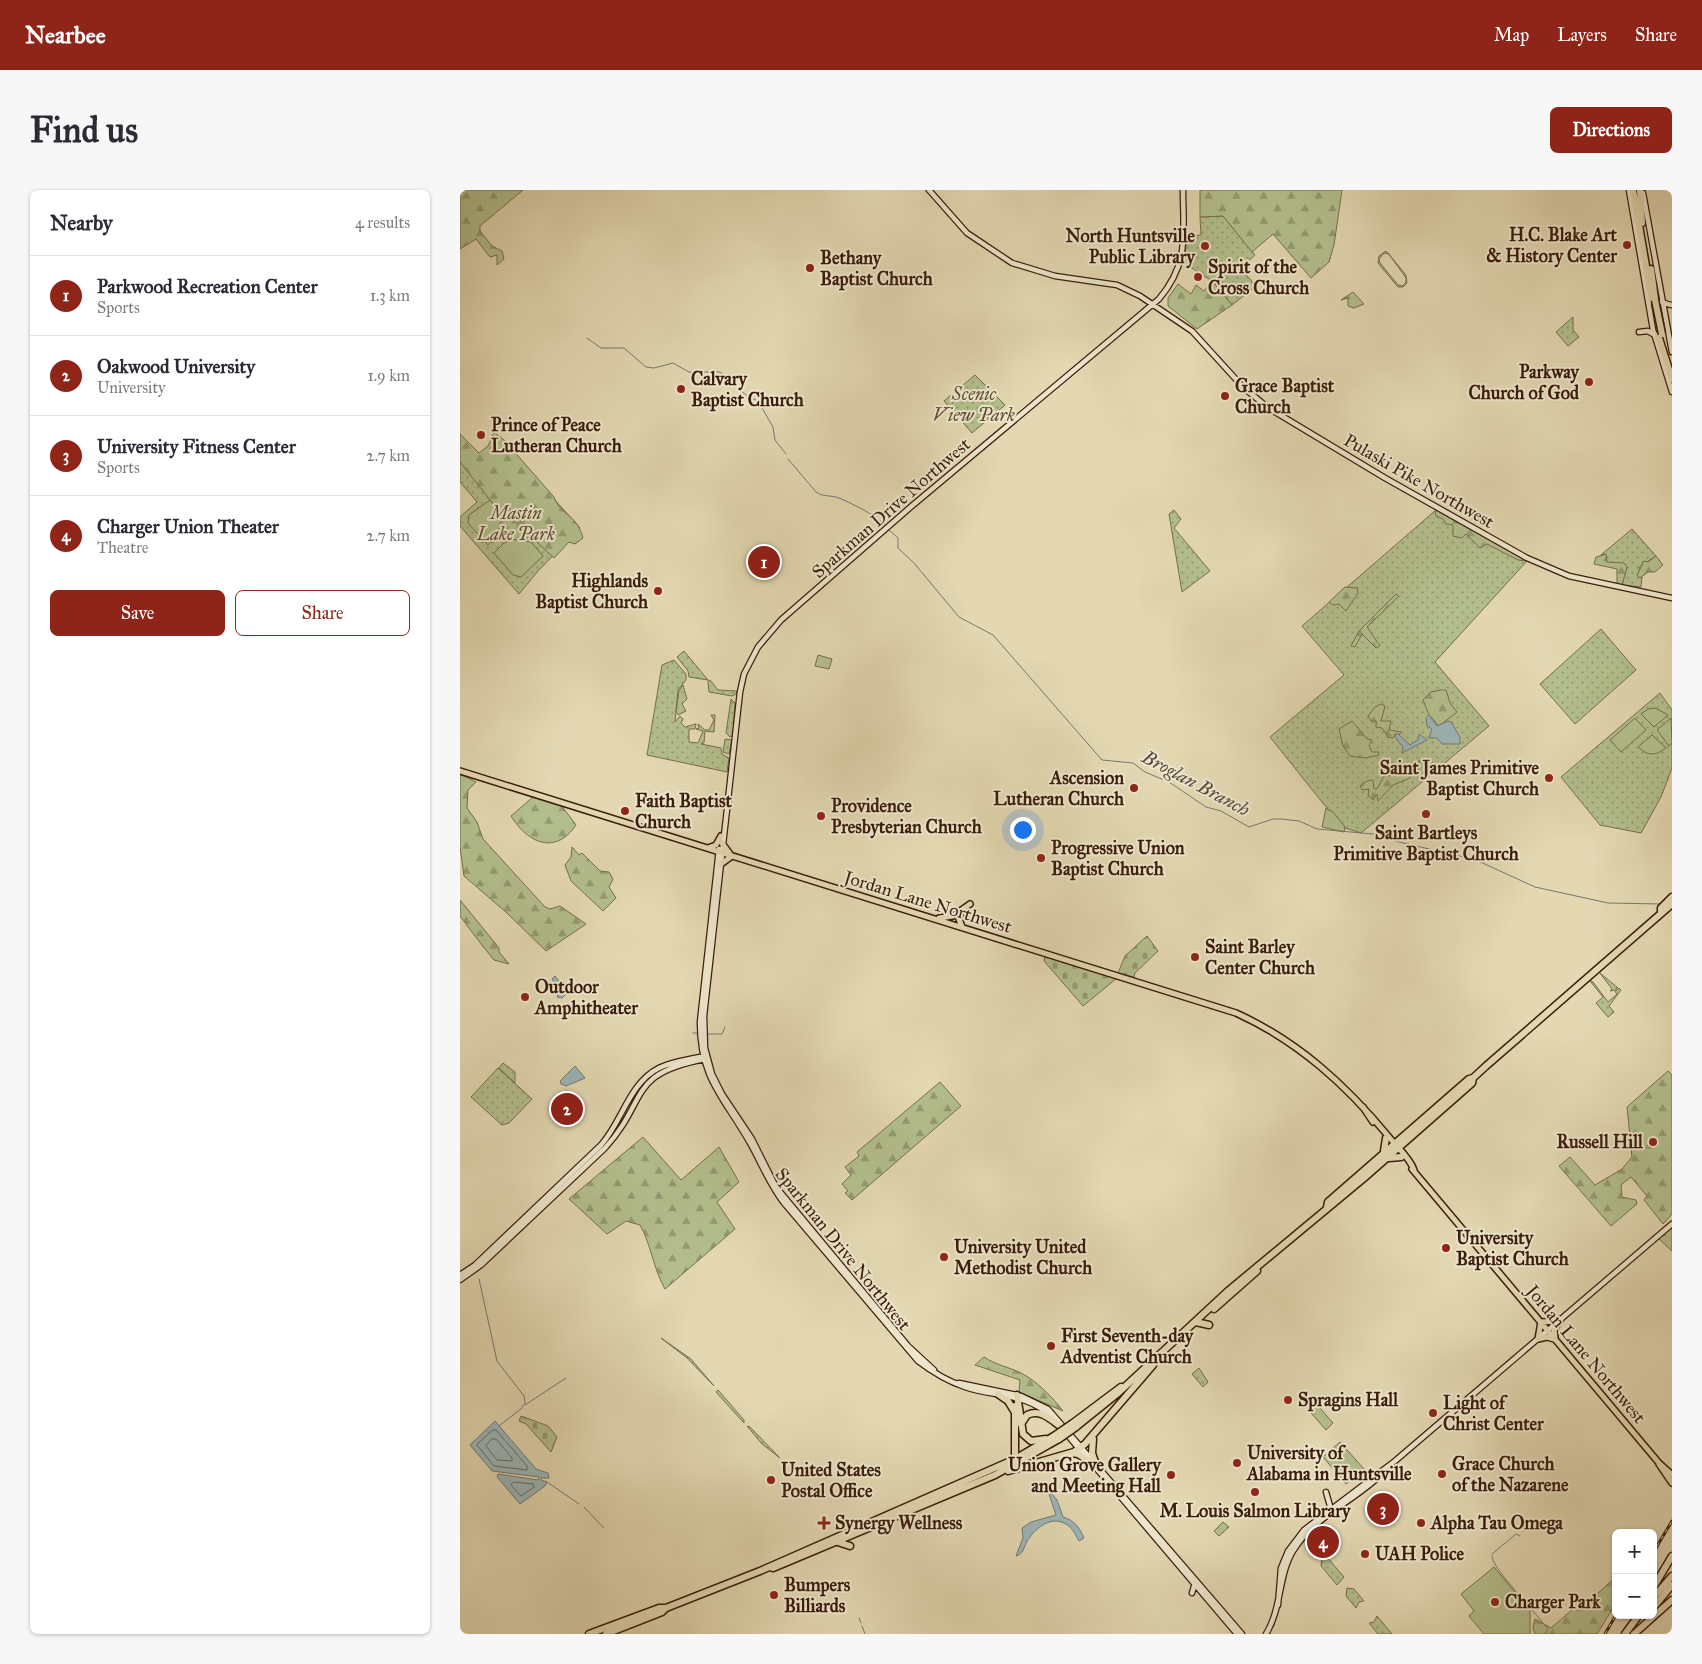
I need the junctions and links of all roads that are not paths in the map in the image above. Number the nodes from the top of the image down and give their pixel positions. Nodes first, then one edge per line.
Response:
1 (929, 190) edge
2 (1183, 190) edge
3 (1632, 190) edge
4 (1641, 190) edge
5 (1640, 222) junction
6 (1160, 297) junction
7 (1655, 300) junction
8 (1153, 304) junction
9 (1671, 305) edge
10 (1161, 309) junction
11 (1639, 332) dead end
12 (1660, 334) junction
13 (1672, 352) edge
14 (1672, 365) edge
15 (1672, 379) edge
16 (1672, 392) edge
17 (1672, 598) edge
18 (460, 771) edge
19 (725, 816) junction
20 (721, 836) junction
21 (722, 843) junction
22 (707, 848) junction
23 (720, 852) junction
24 (732, 856) junction
25 (721, 864) junction
26 (1671, 900) edge
27 (970, 904) dead end
28 (961, 912) dead end
29 (930, 917) junction
30 (963, 927) junction
31 (700, 1046) junction
32 (705, 1057) junction
33 (690, 1061) junction
34 (708, 1075) junction
35 (1387, 1137) junction
36 (1403, 1139) junction
37 (1395, 1147) junction
38 (1402, 1156) junction
39 (1383, 1157) junction
40 (1672, 1224) edge
41 (486, 1254) junction
42 (474, 1272) junction
43 (460, 1275) edge
44 (460, 1280) edge
45 (1560, 1320) junction
46 (1196, 1322) junction
47 (1541, 1322) junction
48 (1209, 1325) dead end
49 (1548, 1330) junction
50 (1178, 1338) junction
51 (1538, 1339) junction
52 (1556, 1340) junction
53 (934, 1370) junction
54 (959, 1383) junction
55 (1124, 1385) junction
56 (998, 1394) junction
57 (1017, 1397) junction
58 (1106, 1397) junction
59 (1015, 1412) junction
60 (1089, 1418) junction
61 (1021, 1425) junction
62 (1074, 1425) junction
63 (1060, 1426) junction
64 (1094, 1435) junction
65 (1057, 1438) junction
66 (1080, 1447) junction
67 (1070, 1453) junction
68 (1016, 1459) junction
69 (1093, 1462) junction
70 (1659, 1463) junction
71 (1387, 1467) junction
72 (1002, 1472) junction
73 (1672, 1475) edge
74 (1672, 1483) edge
75 (1326, 1492) dead end
76 (1326, 1513) junction
77 (853, 1530) junction
78 (838, 1539) junction
79 (850, 1546) dead end
80 (1672, 1556) edge
81 (1672, 1576) edge
82 (1657, 1581) edge
83 (1195, 1584) junction
84 (1672, 1585) edge
85 (1192, 1593) dead end
86 (1657, 1593) edge
87 (1672, 1600) edge
88 (1657, 1603) edge
89 (1277, 1605) junction
90 (666, 1608) junction
91 (1636, 1619) edge
92 (1645, 1619) edge
93 (618, 1631) edge
94 (590, 1634) edge
95 (606, 1634) edge
96 (1237, 1634) edge
97 (1242, 1634) edge
98 (1266, 1634) edge
99 (1625, 1634) edge
100 (1634, 1634) edge

1 - 8 main road, Pulaski Pike Northwest
2 - 6 main road, Sparkman Drive Northwest
3 - 5 highway
3 - 7 main road
4 - 5 highway
4 - 7 main road
5 - 7 highway
6 - 8 main road, Sparkman Drive Northwest
6 - 10 main road
7 - 9 main road
7 - 12 highway, bridge
8 - 10 main road, Pulaski Pike Northwest
8 - 19 main road, Sparkman Drive Northwest
10 - 17 main road, Pulaski Pike Northwest
11 - 12 main road
12 - 13 main road
12 - 14 highway
12 - 15 highway
12 - 16 main road
18 - 22 main road, Jordan Lane Northwest
19 - 20 main road, Sparkman Drive Northwest
19 - 21 main road, Sparkman Drive Northwest
20 - 22 main road
20 - 23 main road, Sparkman Drive Northwest
21 - 23 main road, Sparkman Drive Northwest
21 - 24 main road
22 - 23 main road, Jordan Lane Northwest
23 - 24 main road, Jordan Lane Northwest
23 - 25 main road, Sparkman Drive Northwest
23 - 31 main road, Sparkman Drive Northwest
24 - 25 main road
24 - 29 main road, Jordan Lane Northwest
25 - 32 main road, Sparkman Drive Northwest
26 - 36 highway
27 - 29 main road
28 - 30 main road
29 - 30 main road, Jordan Lane Northwest
30 - 35 main road, Jordan Lane Northwest
31 - 32 main road, Sparkman Drive Northwest
31 - 33 main road
32 - 33 main road
32 - 34 main road, Sparkman Drive Northwest
32 - 53 main road, Sparkman Drive Northwest
33 - 34 main road
33 - 41 main road
33 - 42 main road
34 - 53 main road, Sparkman Drive Northwest
35 - 36 highway
35 - 37 main road, Jordan Lane Northwest
35 - 39 highway
36 - 37 highway
36 - 38 highway
37 - 38 main road, Jordan Lane Northwest
37 - 39 highway
38 - 39 highway
38 - 47 main road, Jordan Lane Northwest
39 - 46 highway
40 - 45 main road
41 - 42 main road
41 - 43 main road
42 - 44 main road
45 - 47 main road
45 - 49 main road
45 - 52 main road
46 - 48 highway
46 - 50 highway
47 - 49 main road, Jordan Lane Northwest
47 - 51 main road
49 - 51 main road
49 - 52 main road, Jordan Lane Northwest
50 - 55 highway
50 - 64 highway
51 - 52 main road
51 - 71 main road
52 - 70 main road, Jordan Lane Northwest
53 - 54 main road, Sparkman Drive Northwest
54 - 56 main road, Sparkman Drive Northwest
54 - 57 main road, Sparkman Drive Northwest
55 - 58 highway
55 - 60 highway
56 - 57 main road, Sparkman Drive Northwest
56 - 59 highway
57 - 59 highway
57 - 61 highway
57 - 63 main road, Sparkman Drive Northwest
57 - 66 main road, Sparkman Drive Northwest
58 - 60 highway
58 - 62 highway
59 - 68 highway
60 - 62 highway
61 - 63 highway
61 - 65 highway
62 - 65 highway, bridge
63 - 66 main road, Sparkman Drive Northwest
64 - 66 highway
64 - 69 highway
65 - 68 highway
65 - 72 highway
66 - 67 highway
66 - 69 main road, Sparkman Drive Northwest
67 - 69 highway
67 - 72 highway
68 - 77 highway
69 - 83 main road, Sparkman Drive Northwest
69 - 97 main road, Sparkman Drive Northwest
70 - 73 main road, Jordan Lane Northwest
70 - 74 main road, Jordan Lane Northwest
71 - 76 main road
71 - 89 main road
72 - 78 highway
75 - 76 main road
76 - 89 main road
77 - 78 highway
77 - 78 highway
78 - 79 highway
78 - 90 highway
80 - 82 highway
81 - 86 highway
83 - 85 main road
83 - 96 main road, Sparkman Drive Northwest
84 - 88 highway
87 - 100 highway
89 - 98 main road
90 - 93 highway
90 - 94 highway
91 - 99 highway
92 - 100 highway
93 - 95 highway

